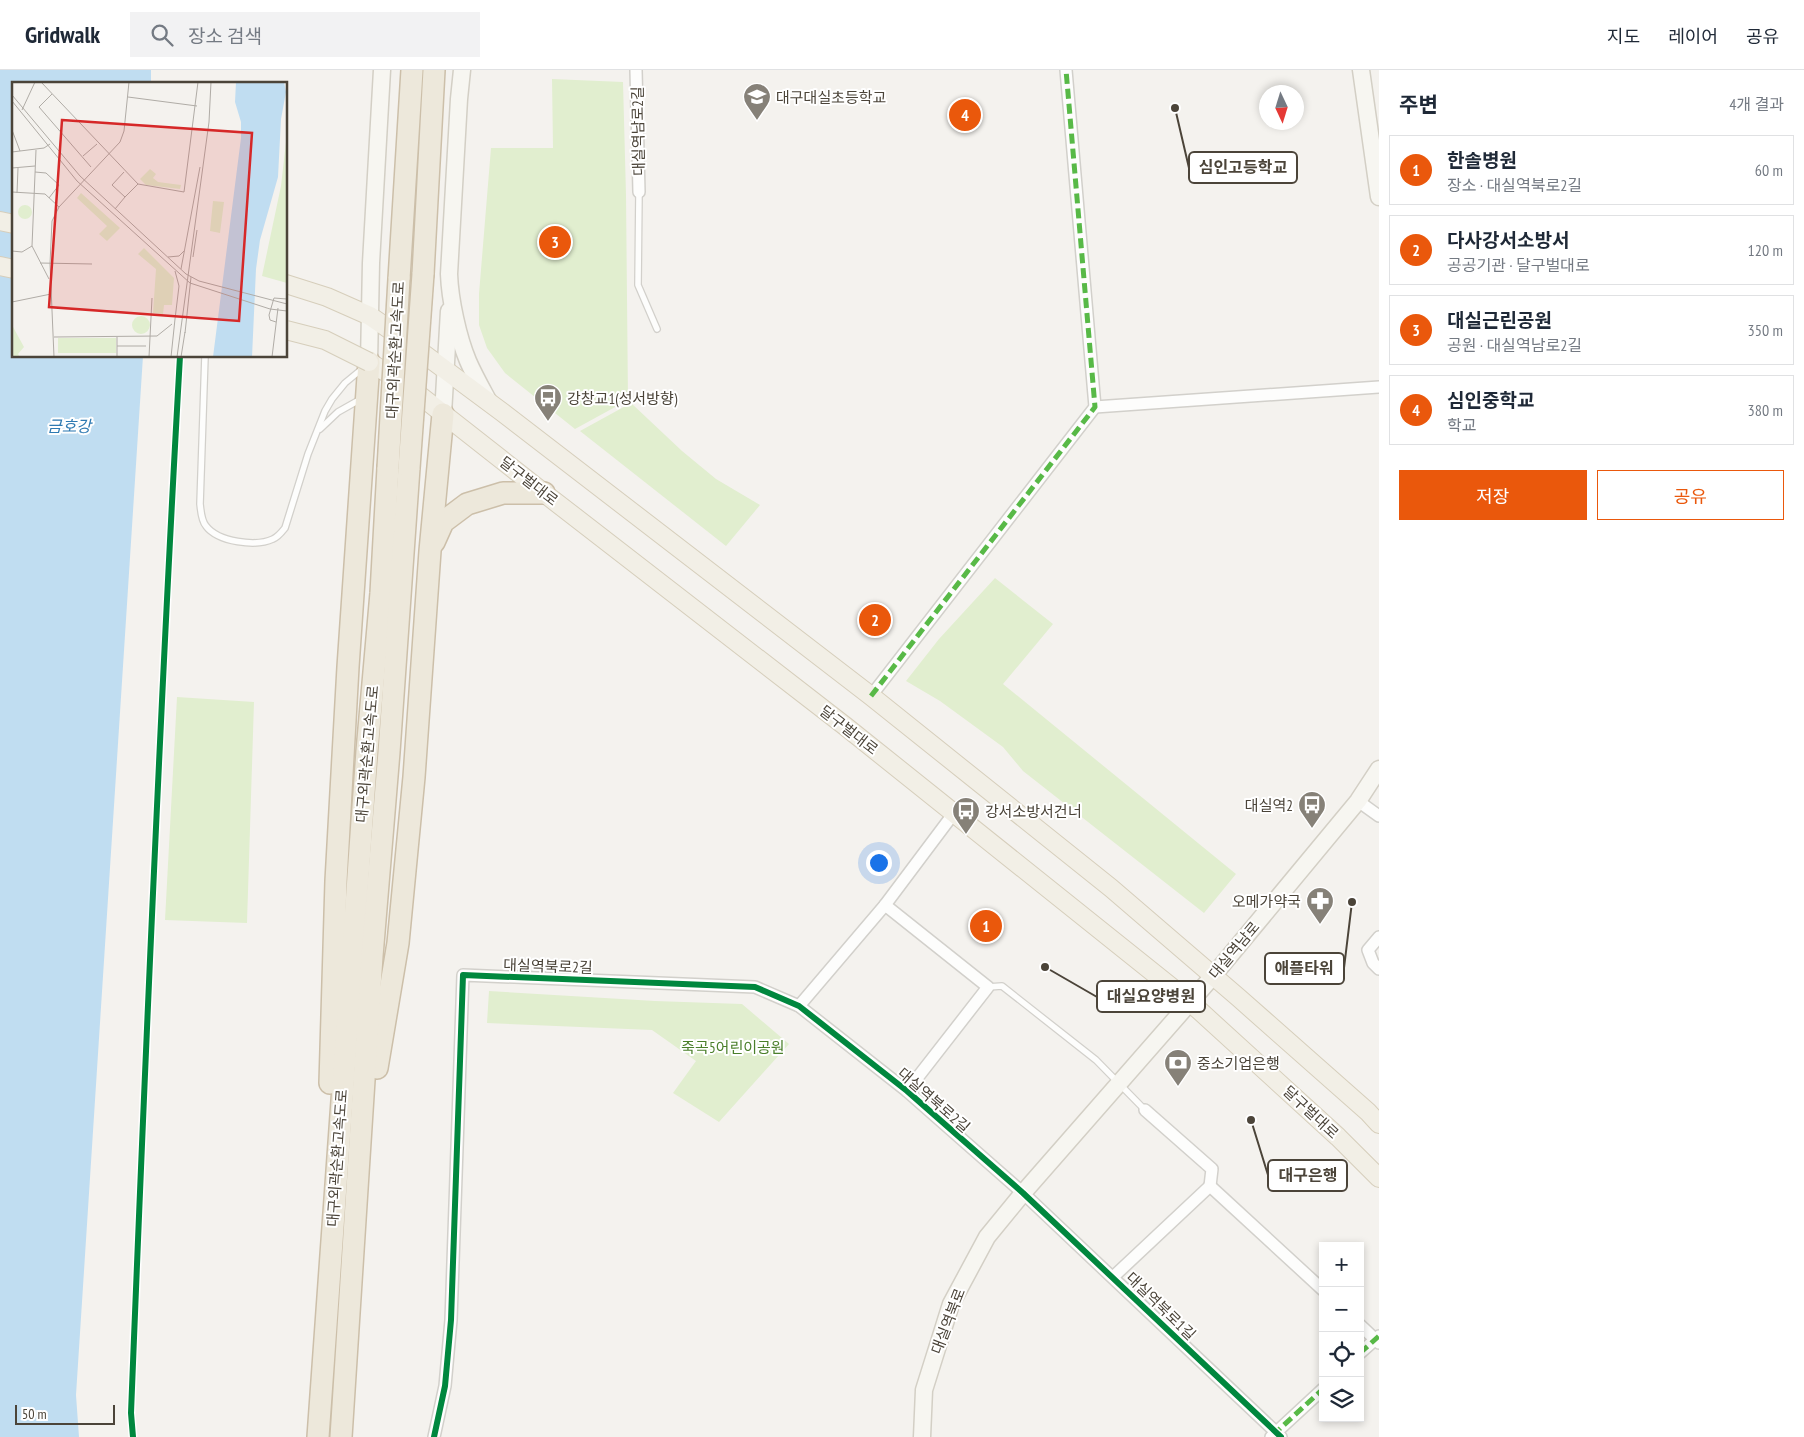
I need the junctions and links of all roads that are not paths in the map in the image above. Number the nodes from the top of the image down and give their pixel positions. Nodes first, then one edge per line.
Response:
1 (382, 70) edge
2 (412, 70) edge
3 (434, 70) edge
4 (462, 70) edge
5 (636, 70) edge
6 (1066, 70) edge
7 (1362, 70) edge
8 (1377, 169) edge
9 (639, 192) joint
10 (1379, 197) edge
11 (288, 285) edge
12 (450, 289) junction
13 (370, 316) junction
14 (657, 329) dead end
15 (288, 331) edge
16 (205, 358) edge
17 (370, 362) junction
18 (446, 370) junction
19 (1379, 387) edge
20 (367, 395) junction
21 (489, 402) junction
22 (1095, 407) junction
23 (443, 414) junction
24 (315, 434) junction
25 (544, 493) junction
26 (430, 552) junction
27 (871, 696) junction
28 (1379, 769) edge
29 (1358, 801) junction
30 (954, 814) junction
31 (1379, 816) edge
32 (885, 905) junction
33 (1379, 936) edge
34 (1379, 969) edge
35 (1213, 976) junction
36 (988, 987) junction
37 (1190, 1002) junction
38 (799, 1006) junction
39 (1119, 1084) junction
40 (906, 1092) junction
41 (1145, 1110) joint
42 (1379, 1124) edge
43 (359, 1162) junction
44 (1379, 1178) edge
45 (1210, 1186) junction
46 (1023, 1193) junction
47 (331, 1244) junction
48 (1113, 1277) junction
49 (1320, 1287) edge
50 (1364, 1328) edge
51 (1378, 1339) edge
52 (1364, 1350) edge
53 (1319, 1393) edge
54 (1276, 1435) edge
55 (318, 1437) edge
56 (341, 1437) edge
57 (434, 1437) edge
58 (922, 1437) edge

1 - 13 street
2 - 47 highway, 대구외곽순환고속도로, bridge
3 - 43 highway, 대구외곽순환고속도로, bridge
4 - 12 street
5 - 9 street, 대실역남로2길
6 - 22 street
7 - 8 street
8 - 10 street
9 - 14 lane
11 - 13 main road
12 - 18 street
12 - 21 street
13 - 17 street
13 - 18 main road
15 - 17 main road, 달구벌대로, bridge
16 - 24 lane
17 - 20 highway
17 - 23 main road, 달구벌대로
17 - 24 lane
18 - 21 main road
18 - 23 street
19 - 22 street
20 - 24 lane
20 - 47 highway
21 - 27 main road
22 - 27 street
23 - 25 main road, 달구벌대로
23 - 26 highway
25 - 26 highway
25 - 30 main road, 달구벌대로
26 - 43 highway
27 - 35 main road
28 - 29 street, 대실역남로
29 - 31 street
29 - 35 street, 대실역남로
30 - 32 street
30 - 37 main road, 달구벌대로
32 - 36 street
32 - 38 street
33 - 34 street
35 - 37 street, 대실역남로
35 - 42 main road
36 - 39 lane
36 - 40 street, 대실역북로2길
37 - 39 street, 대실역남로
37 - 44 main road, 달구벌대로
38 - 40 street, 대실역북로2길
38 - 57 street, 대실역북로2길
39 - 41 lane
39 - 46 street, 대실역남로
40 - 46 street, 대실역북로2길
41 - 45 street
43 - 56 highway, 대구외곽순환고속도로
45 - 48 street, 대실역북로1길
45 - 49 street
46 - 48 street, 대실역북로1길
46 - 58 street, 대실역북로
47 - 55 highway, 대구외곽순환고속도로
48 - 54 street, 대실역북로1길
50 - 51 street
51 - 52 street
53 - 54 street, 대실역북로1길

